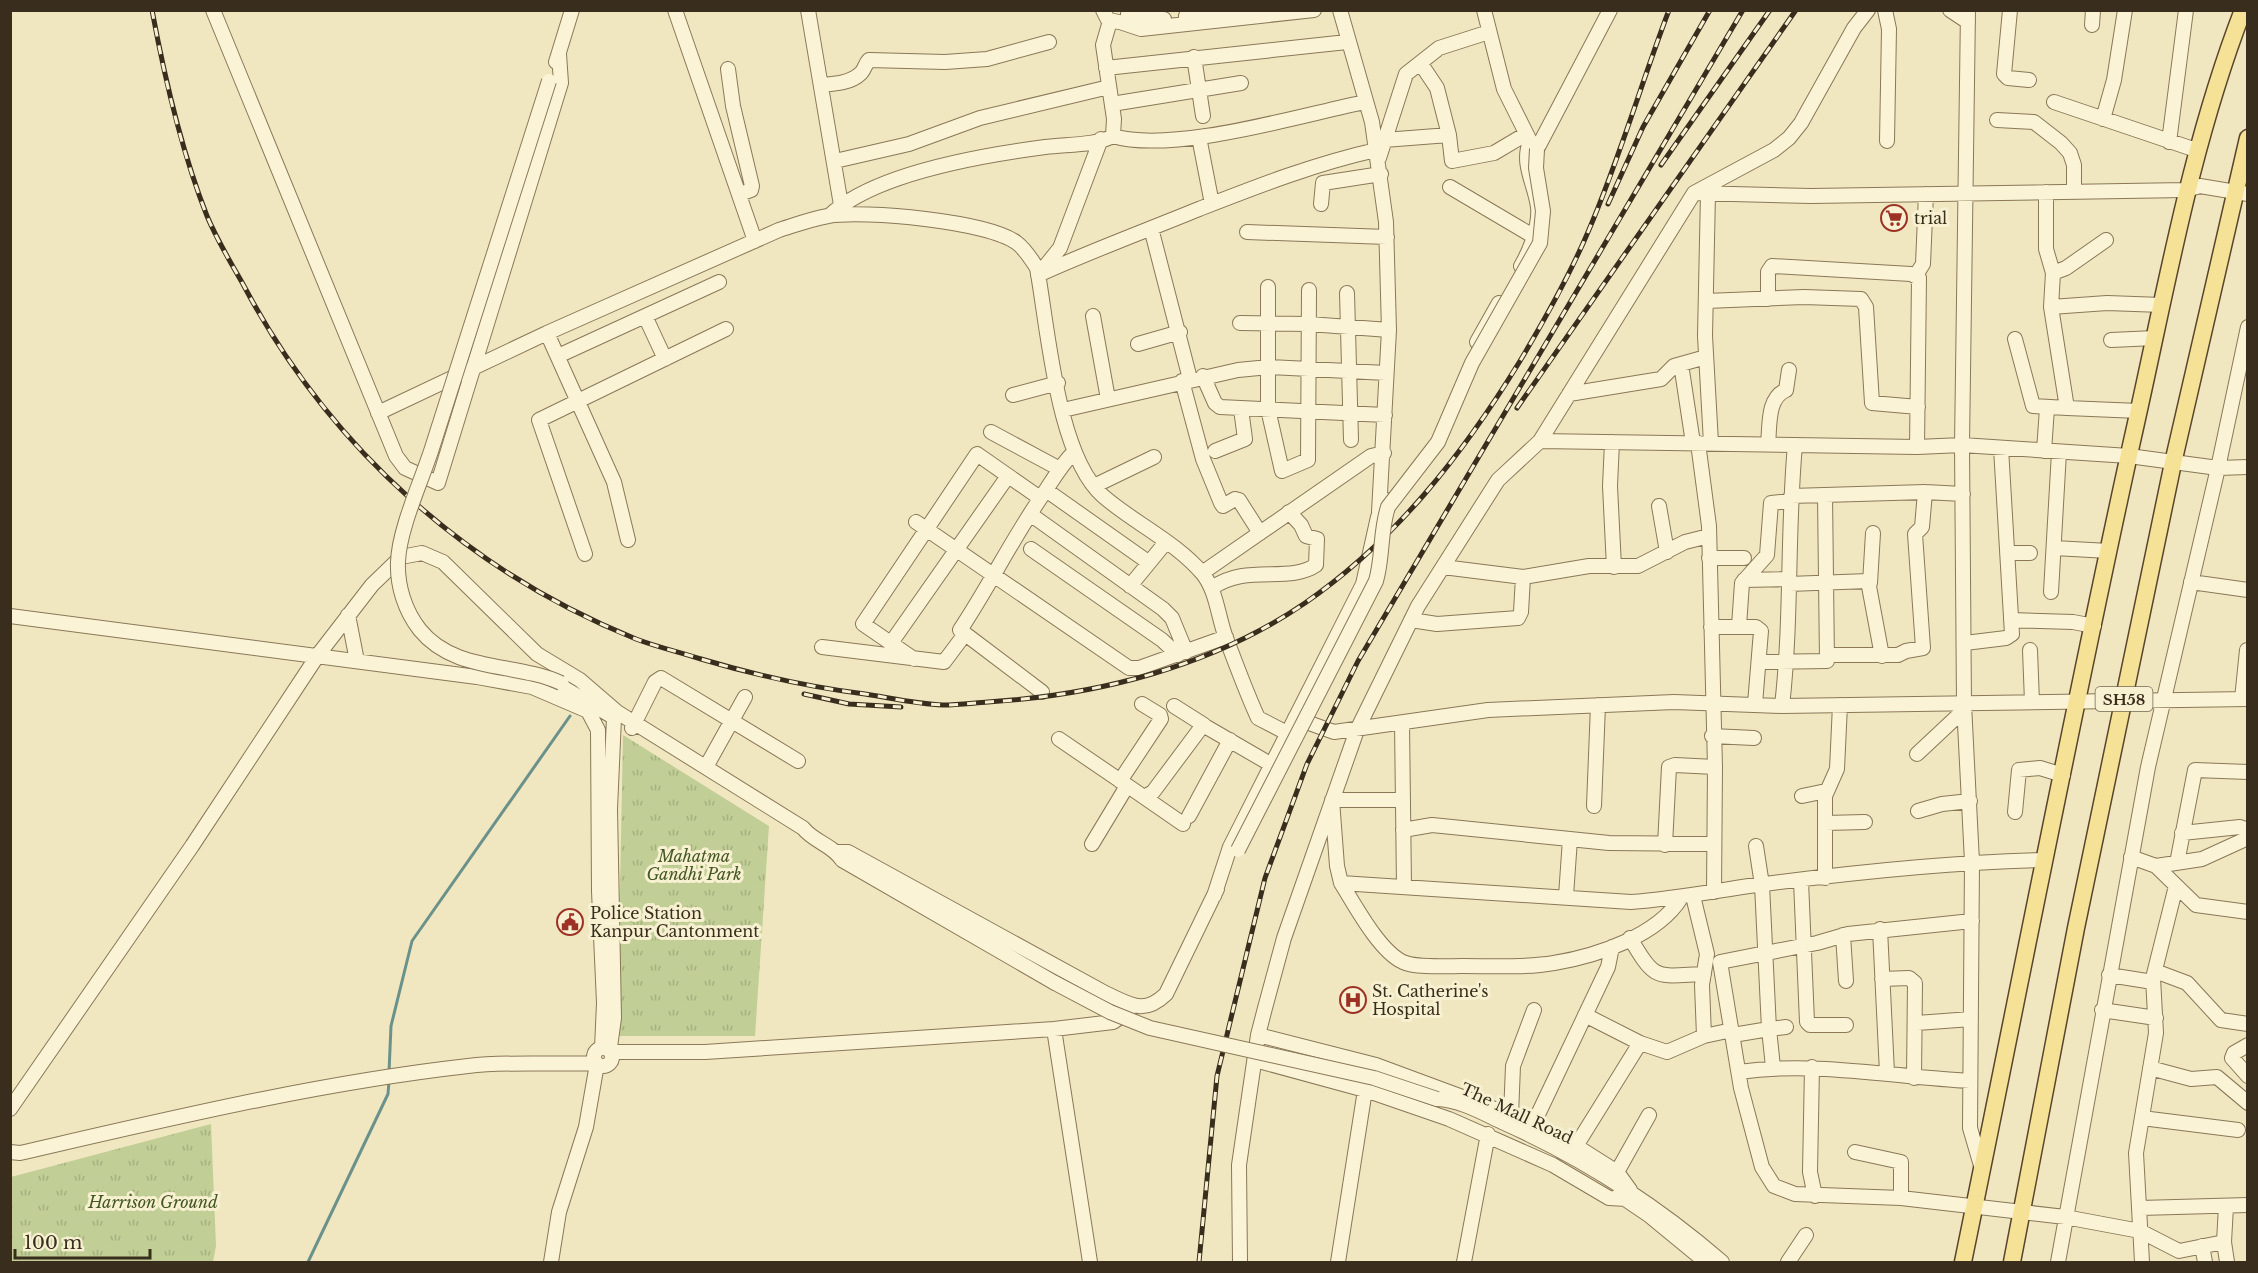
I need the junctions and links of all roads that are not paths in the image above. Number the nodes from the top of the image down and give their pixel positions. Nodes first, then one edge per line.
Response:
1 (213, 10) edge
2 (572, 10) edge
3 (675, 10) edge
4 (808, 10) edge
5 (1229, 10) edge
6 (1314, 10) edge
7 (1340, 10) edge
8 (1485, 10) edge
9 (1610, 10) edge
10 (1868, 10) edge
11 (1885, 10) edge
12 (1950, 10) edge
13 (2010, 10) edge
14 (2093, 10) edge
15 (2125, 10) edge
16 (2187, 10) edge
17 (2243, 10) edge
18 (1118, 16) edge
19 (1968, 16) edge
20 (2092, 25) dead end
21 (1489, 32) junction
22 (1049, 42) dead end
23 (1347, 42) junction
24 (559, 54) junction
25 (1194, 57) junction
26 (1421, 64) junction
27 (1106, 68) junction
28 (728, 69) dead end
29 (2028, 80) dead end
30 (1241, 83) dead end
31 (821, 85) junction
32 (1109, 87) junction
33 (1197, 90) junction
34 (1365, 102) junction
35 (2054, 102) dead end
36 (1112, 104) junction
37 (1203, 116) dead end
38 (2103, 119) junction
39 (1997, 120) dead end
40 (1449, 135) junction
41 (1199, 137) junction
42 (1107, 138) junction
43 (2247, 138) edge
44 (1887, 141) dead end
45 (1533, 142) junction
46 (2169, 142) junction
47 (1380, 150) junction
48 (2196, 150) junction
49 (835, 161) junction
50 (1381, 174) junction
51 (1450, 187) dead end
52 (2187, 190) junction
53 (2046, 192) junction
54 (2074, 192) junction
55 (1701, 193) junction
56 (2241, 193) edge
57 (740, 194) junction
58 (1967, 194) junction
59 (1926, 195) junction
60 (1212, 204) junction
61 (1321, 204) dead end
62 (841, 205) junction
63 (829, 216) junction
64 (1151, 228) junction
65 (1247, 232) dead end
66 (1533, 236) junction
67 (1387, 237) junction
68 (2106, 240) dead end
69 (755, 241) junction
70 (2053, 273) junction
71 (1038, 275) junction
72 (1916, 275) junction
73 (719, 282) dead end
74 (1268, 287) dead end
75 (1309, 290) dead end
76 (1347, 293) dead end
77 (1768, 299) junction
78 (1706, 301) junction
79 (2162, 304) junction
80 (2051, 307) junction
81 (645, 316) junction
82 (1093, 316) dead end
83 (1240, 323) dead end
84 (1269, 323) junction
85 (1309, 324) junction
86 (1349, 327) junction
87 (726, 329) dead end
88 (1389, 330) junction
89 (1180, 332) junction
90 (547, 333) junction
91 (2247, 334) edge
92 (2155, 338) junction
93 (2015, 339) dead end
94 (2111, 340) dead end
95 (1138, 344) dead end
96 (558, 356) junction
97 (1706, 357) junction
98 (665, 360) junction
99 (1681, 364) junction
100 (1269, 367) junction
101 (1308, 368) junction
102 (471, 370) junction
103 (1790, 370) dead end
104 (1350, 371) junction
105 (1386, 373) junction
106 (1192, 379) junction
107 (1058, 383) junction
108 (1569, 394) junction
109 (1014, 395) dead end
110 (1108, 399) junction
111 (579, 401) junction
112 (1918, 407) junction
113 (2047, 408) junction
114 (2067, 408) junction
115 (1241, 409) junction
116 (1268, 409) junction
117 (1063, 410) junction
118 (1308, 410) junction
119 (2139, 411) junction
120 (378, 413) junction
121 (1348, 413) junction
122 (1385, 415) junction
123 (991, 432) dead end
124 (1350, 440) dead end
125 (1540, 441) junction
126 (1612, 442) junction
127 (1701, 443) junction
128 (1768, 444) junction
129 (1795, 445) junction
130 (1962, 445) junction
131 (1917, 447) junction
132 (2001, 448) junction
133 (1215, 451) dead end
134 (2044, 451) junction
135 (1074, 452) junction
136 (1384, 453) junction
137 (2059, 453) junction
138 (2129, 456) junction
139 (1154, 457) dead end
140 (2173, 463) junction
141 (2247, 467) edge
142 (1058, 468) junction
143 (2218, 468) junction
144 (1008, 476) junction
145 (1094, 486) junction
146 (1925, 492) junction
147 (1043, 494) junction
148 (1963, 494) junction
149 (1825, 495) junction
150 (1790, 498) junction
151 (1659, 506) dead end
152 (1290, 512) junction
153 (1030, 514) junction
154 (1378, 517) junction
155 (922, 526) junction
156 (1260, 533) junction
157 (1873, 534) dead end
158 (1709, 536) junction
159 (628, 540) dead end
160 (1166, 542) junction
161 (2054, 548) junction
162 (1031, 549) dead end
163 (957, 551) junction
164 (2109, 551) junction
165 (1667, 552) junction
166 (2007, 553) junction
167 (2030, 553) dead end
168 (585, 554) dead end
169 (1709, 558) junction
170 (1744, 558) dead end
171 (1148, 562) junction
172 (1443, 567) junction
173 (1614, 567) junction
174 (1202, 573) junction
175 (994, 577) junction
176 (1522, 577) junction
177 (1744, 580) junction
178 (1789, 582) junction
179 (1827, 582) junction
180 (2191, 582) junction
181 (1870, 583) junction
182 (1130, 586) junction
183 (1212, 588) junction
184 (2247, 590) edge
185 (2051, 592) dead end
186 (348, 615) junction
187 (10, 616) edge
188 (1411, 620) junction
189 (2011, 620) junction
190 (1739, 626) junction
191 (2094, 626) junction
192 (1711, 627) junction
193 (965, 634) junction
194 (1226, 637) junction
195 (891, 643) junction
196 (1965, 643) junction
197 (822, 647) dead end
198 (2030, 650) dead end
199 (2247, 650) edge
200 (1182, 654) junction
201 (1827, 655) junction
202 (318, 656) junction
203 (1882, 656) junction
204 (914, 659) junction
205 (357, 661) junction
206 (1787, 661) junction
207 (1759, 662) junction
208 (1042, 692) dead end
209 (745, 697) dead end
210 (2245, 699) edge
211 (2164, 700) junction
212 (2078, 701) junction
213 (2123, 701) junction
214 (587, 702) junction
215 (1712, 702) junction
216 (2032, 702) junction
217 (1142, 704) dead end
218 (1755, 704) junction
219 (1599, 705) junction
220 (1840, 705) junction
221 (1174, 706) dead end
222 (1782, 706) junction
223 (1964, 707) junction
224 (615, 714) junction
225 (1295, 718) junction
226 (732, 720) junction
227 (1402, 723) junction
228 (633, 725) junction
229 (1204, 725) junction
230 (1357, 730) junction
231 (1287, 733) junction
232 (1712, 736) junction
233 (1754, 738) dead end
234 (1059, 739) dead end
235 (1230, 740) junction
236 (1917, 754) dead end
237 (798, 761) dead end
238 (1272, 765) junction
239 (706, 767) junction
240 (1715, 767) junction
241 (2247, 772) edge
242 (2063, 775) junction
243 (1123, 783) junction
244 (1826, 791) junction
245 (1141, 795) junction
246 (1802, 796) dead end
247 (1332, 800) junction
248 (1401, 800) junction
249 (1970, 801) junction
250 (1594, 806) dead end
251 (1918, 811) dead end
252 (2015, 812) dead end
253 (1865, 822) dead end
254 (1825, 823) junction
255 (1403, 830) junction
256 (2247, 830) edge
257 (2182, 832) junction
258 (808, 836) junction
259 (2247, 838) edge
260 (1570, 839) junction
261 (1092, 844) dead end
262 (1714, 844) junction
263 (1665, 845) junction
264 (1756, 846) dead end
265 (838, 852) junction
266 (2131, 857) junction
267 (2044, 860) junction
268 (1972, 862) junction
269 (2177, 863) junction
270 (2156, 866) junction
271 (1825, 878) junction
272 (1801, 881) junction
273 (1341, 883) junction
274 (1762, 885) junction
275 (1404, 886) junction
276 (2176, 886) junction
277 (1714, 892) junction
278 (1214, 896) junction
279 (1566, 896) junction
280 (1687, 897) junction
281 (2247, 912) edge
282 (1972, 921) junction
283 (1880, 928) junction
284 (1843, 935) junction
285 (1630, 938) junction
286 (607, 944) junction
287 (1803, 945) junction
288 (1612, 947) junction
289 (1763, 953) junction
290 (1704, 974) junction
291 (2109, 975) junction
292 (2154, 977) junction
293 (1882, 979) junction
294 (1845, 981) dead end
295 (1133, 1006) junction
296 (1534, 1010) dead end
297 (2102, 1010) junction
298 (1585, 1015) junction
299 (2156, 1018) junction
300 (1971, 1019) junction
301 (1917, 1023) junction
302 (2247, 1024) edge
303 (1846, 1025) dead end
304 (1786, 1027) dead end
305 (1054, 1029) junction
306 (1769, 1029) junction
307 (1732, 1033) junction
308 (1258, 1035) junction
309 (1704, 1036) junction
310 (1640, 1043) junction
311 (2247, 1045) edge
312 (603, 1058) junction
313 (1254, 1060) junction
314 (1773, 1067) junction
315 (1812, 1067) junction
316 (2150, 1068) junction
317 (1739, 1072) junction
318 (1887, 1073) junction
319 (2247, 1076) edge
320 (1914, 1078) junction
321 (1970, 1081) junction
322 (1365, 1090) junction
323 (2247, 1104) edge
324 (10, 1109) edge
325 (1511, 1115) junction
326 (1649, 1115) dead end
327 (2142, 1118) junction
328 (1533, 1125) junction
329 (2238, 1130) dead end
330 (1488, 1134) junction
331 (1576, 1146) junction
332 (1855, 1152) dead end
333 (14, 1156) edge
334 (1982, 1171) junction
335 (1614, 1181) junction
336 (1628, 1195) junction
337 (1815, 1196) junction
338 (1900, 1198) junction
339 (1975, 1205) junction
340 (2247, 1205) edge
341 (2226, 1206) junction
342 (2140, 1208) junction
343 (2022, 1213) junction
344 (2065, 1217) junction
345 (2140, 1231) junction
346 (1806, 1235) dead end
347 (2224, 1242) junction
348 (2202, 1246) junction
349 (2180, 1257) edge
350 (1703, 1262) edge
351 (551, 1263) edge
352 (1090, 1263) edge
353 (1240, 1263) edge
354 (1338, 1263) edge
355 (1464, 1263) edge
356 (1722, 1263) edge
357 (1788, 1263) edge
358 (1963, 1263) edge
359 (2012, 1263) edge
360 (2058, 1263) edge
361 (2142, 1263) edge
362 (2205, 1263) edge
363 (2227, 1263) edge

1 - 120 street
2 - 24 street
3 - 57 street
4 - 31 street
5 - 18 street
6 - 18 street
7 - 23 street
8 - 21 street
9 - 45 street
10 - 55 street
11 - 44 street
12 - 19 street
13 - 29 street
14 - 20 street
15 - 38 street
16 - 46 street
17 - 48 main road, SH58
18 - 27 street
19 - 58 street
21 - 26 street
21 - 45 street
22 - 31 street
23 - 25 street
23 - 34 street
24 - 102 street
24 - 214 street, bridge
25 - 27 street
25 - 33 street
26 - 40 street
26 - 47 street
27 - 32 street
28 - 57 street
30 - 33 street
31 - 49 street
32 - 36 street
32 - 49 street
33 - 36 street
33 - 37 street
34 - 41 street
34 - 47 street
35 - 38 street
36 - 42 street
38 - 46 street
39 - 54 street
40 - 45 street
40 - 47 street
41 - 42 street
41 - 60 street
42 - 62 street
42 - 71 street
43 - 56 main road, SH58
45 - 66 street
45 - 278 street, bridge
46 - 48 street
47 - 50 street
47 - 60 street
48 - 52 main road, SH58
49 - 62 street
50 - 61 street
50 - 67 street
51 - 66 street
52 - 54 street
52 - 56 street
52 - 79 main road, SH58
53 - 54 street
53 - 58 street
53 - 70 street
55 - 59 street
55 - 78 street
55 - 108 street
56 - 140 main road, SH58
57 - 69 street
58 - 59 street
58 - 130 street
59 - 72 street
60 - 64 street
62 - 63 street
63 - 69 street
63 - 71 street
64 - 71 street
64 - 89 street
65 - 67 street
66 - 154 street
67 - 88 street
68 - 70 street
69 - 90 street
70 - 80 street
71 - 107 street
72 - 77 street
72 - 112 street
73 - 81 street
74 - 84 street
75 - 85 street
76 - 86 street
77 - 78 street
77 - 112 street
78 - 97 street
79 - 80 street
79 - 92 main road, SH58
80 - 114 street
81 - 96 street
81 - 98 street
82 - 110 street
83 - 84 street
84 - 85 street
84 - 100 street
85 - 86 street
85 - 101 street
86 - 88 street
86 - 104 street
87 - 98 street
88 - 105 street
89 - 95 street
89 - 106 street
90 - 96 street
90 - 102 street
91 - 143 street
92 - 94 street
92 - 119 main road, SH58
93 - 113 street
96 - 111 street
97 - 99 street
97 - 127 street
98 - 111 street
99 - 108 street
99 - 127 street
100 - 101 street
100 - 106 street
100 - 116 street
101 - 104 street
101 - 118 street
102 - 120 street
102 - 120 street
103 - 128 street
104 - 105 street
104 - 121 street
105 - 122 street
106 - 110 street
106 - 115 street
106 - 156 street
107 - 109 street
107 - 117 street
108 - 125 street
110 - 117 street
111 - 159 street
111 - 168 street
112 - 131 street
113 - 114 street
113 - 134 street
114 - 119 street
115 - 116 street
115 - 133 street
116 - 118 street
116 - 118 street
117 - 135 street
118 - 121 street
119 - 138 main road, SH58
121 - 122 street
121 - 124 street
122 - 136 street
123 - 142 street
125 - 126 street
125 - 172 street
126 - 127 street
126 - 173 street
127 - 128 street
127 - 158 street
128 - 129 street
129 - 131 street
129 - 150 street
130 - 131 street
130 - 132 street
130 - 148 street
132 - 134 street
132 - 166 street
134 - 137 street
135 - 142 street
135 - 145 street
136 - 152 street
136 - 154 street
137 - 138 street
137 - 161 street
138 - 140 street
138 - 164 main road, SH58
139 - 145 street
140 - 143 street
140 - 213 main road, SH58
141 - 143 street
142 - 147 street
143 - 180 street
144 - 147 street
144 - 155 street
144 - 163 street
145 - 160 street
146 - 148 street
146 - 149 street
146 - 203 street
147 - 153 street
147 - 171 street
148 - 196 street
149 - 150 street
149 - 179 street
150 - 177 street
150 - 178 street
151 - 165 street
152 - 156 street
152 - 183 street
153 - 175 street
153 - 182 street
154 - 225 street
155 - 163 street
155 - 195 street
156 - 174 street
157 - 181 street
158 - 165 street
158 - 169 street
160 - 171 street
160 - 174 street
161 - 164 street
161 - 185 street
162 - 200 street
163 - 175 street
163 - 195 street
164 - 191 main road, SH58
165 - 173 street
166 - 167 street
166 - 189 street
169 - 170 street
169 - 192 street
171 - 182 street
172 - 176 street
172 - 188 street
173 - 176 street
174 - 183 street
175 - 193 street
175 - 200 street
176 - 188 street
177 - 178 street
177 - 190 street
178 - 179 street
178 - 206 street
179 - 181 street
179 - 201 street
180 - 184 street
180 - 211 street
181 - 203 street
182 - 200 street
183 - 194 street
186 - 202 street
186 - 205 street
186 - 224 street
187 - 202 street
188 - 230 street
189 - 191 street
189 - 196 street
190 - 192 street
190 - 207 street
191 - 212 main road, SH58
192 - 215 street
193 - 204 street
193 - 208 street
194 - 200 street
194 - 231 street
195 - 204 street
196 - 223 street
197 - 204 street
198 - 216 street
199 - 210 street
201 - 203 street
201 - 206 street
202 - 205 street
202 - 324 street
205 - 214 street
206 - 207 street
206 - 222 street
207 - 218 street
209 - 226 street
210 - 211 street
211 - 213 street
211 - 266 street
212 - 213 street
212 - 216 street
212 - 242 main road, SH58
213 - 343 main road, SH58
214 - 224 street
214 - 286 street
215 - 218 street
215 - 219 street
215 - 232 street
216 - 223 street
217 - 243 street
218 - 222 street
219 - 227 street
219 - 250 street
220 - 222 street
220 - 223 street
220 - 244 street
221 - 229 street
223 - 236 street
223 - 249 street
224 - 228 street
224 - 286 street
225 - 230 street
225 - 231 street
226 - 228 street
226 - 237 street
226 - 239 street
227 - 230 street
227 - 248 street
228 - 239 street
228 - 258 street
229 - 235 street
229 - 245 street
230 - 247 street
231 - 238 street
232 - 233 street
232 - 240 street
234 - 243 street
235 - 238 street
235 - 245 street
238 - 278 street
239 - 258 street
240 - 262 street
240 - 263 street
241 - 257 street
242 - 252 street
242 - 267 main road, SH58
243 - 245 street
243 - 261 street
244 - 246 street
244 - 254 street
247 - 248 street
247 - 273 street
247 - 308 street
248 - 255 street
249 - 251 street
249 - 268 street
253 - 254 street
254 - 271 street
255 - 260 street
255 - 275 street
256 - 257 street
257 - 269 street
258 - 265 street
259 - 269 street
260 - 263 street
260 - 279 street
262 - 263 street
262 - 277 street
264 - 274 street
265 - 295 street
265 - 335 street, The Mall Road, bridge
266 - 270 street
266 - 291 street
267 - 268 street
267 - 334 main road, SH58
268 - 271 street
268 - 282 street
269 - 270 street
270 - 276 street
271 - 272 street
272 - 274 street
272 - 287 street
273 - 275 street
273 - 288 street
274 - 277 street
274 - 289 street
275 - 279 street
276 - 281 street
276 - 292 street
277 - 280 street
278 - 295 street
279 - 280 street
280 - 285 street
280 - 290 street
282 - 283 street
282 - 300 street
283 - 284 street
283 - 293 street
284 - 287 street
284 - 294 street
285 - 288 street
285 - 290 street
286 - 312 street
287 - 289 street
287 - 303 street
288 - 298 street
289 - 306 street
289 - 307 street
290 - 309 street
291 - 292 street
291 - 297 street
292 - 299 street
292 - 302 street
293 - 301 street
293 - 318 street
295 - 305 street
296 - 325 street
297 - 299 street
297 - 344 street
298 - 310 street
298 - 328 street
299 - 316 street
300 - 301 street
300 - 321 street
301 - 320 street
304 - 306 street
305 - 312 street
305 - 352 street
306 - 307 street
306 - 314 street
307 - 309 street
307 - 317 street
308 - 313 street
308 - 325 street
309 - 310 street
310 - 331 street
311 - 319 street
312 - 333 street
312 - 351 street
313 - 322 street
313 - 353 street
314 - 315 street
314 - 317 street
315 - 318 street
315 - 337 street
316 - 323 street
316 - 327 street
317 - 337 street
318 - 320 street
320 - 321 street
321 - 334 street
322 - 330 street
322 - 354 street
325 - 328 street
326 - 335 street
327 - 329 street
327 - 342 street
328 - 331 street
330 - 336 street
330 - 355 street
331 - 335 street
332 - 338 street
334 - 339 main road, SH58
335 - 336 street, The Mall Road
336 - 350 street, The Mall Road
336 - 356 street, The Mall Road
337 - 338 street
338 - 339 street
339 - 343 street
339 - 358 main road, SH58
340 - 341 street
341 - 342 street
341 - 347 street
342 - 345 street
343 - 344 street
343 - 359 main road, SH58
344 - 345 street
344 - 360 street
345 - 349 street
345 - 361 street
346 - 357 street
347 - 348 street
347 - 363 street
348 - 349 street
348 - 362 street

